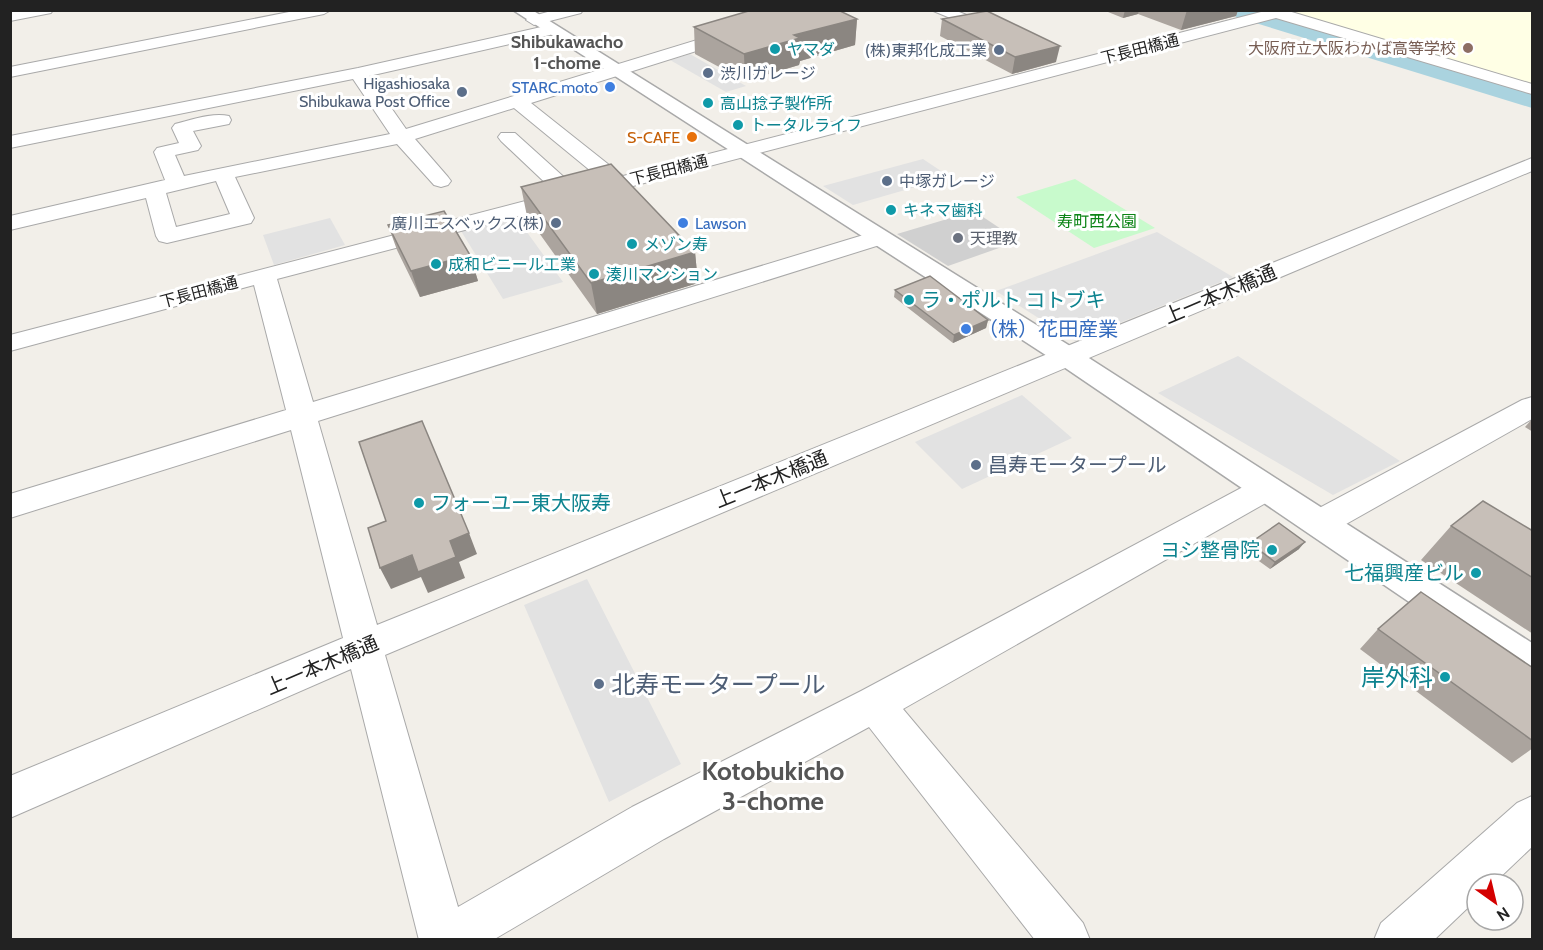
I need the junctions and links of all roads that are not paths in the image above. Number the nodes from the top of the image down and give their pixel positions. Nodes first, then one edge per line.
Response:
1 (46, 10) edge
2 (324, 10) edge
3 (576, 10) edge
4 (812, 10) edge
5 (938, 10) edge
6 (1268, 14) edge
7 (10, 17) edge
8 (535, 20) edge
9 (977, 24) edge
10 (613, 71) junction
11 (10, 72) edge
12 (363, 80) junction
13 (1533, 89) edge
14 (517, 101) junction
15 (275, 108) dead end
16 (240, 116) dead end
17 (508, 137) dead end
18 (402, 138) junction
19 (10, 142) edge
20 (740, 152) junction
21 (1533, 164) edge
22 (223, 173) junction
23 (441, 181) dead end
24 (619, 183) junction
25 (177, 184) junction
26 (154, 189) junction
27 (571, 195) junction
28 (10, 223) edge
29 (878, 238) junction
30 (264, 275) junction
31 (10, 343) edge
32 (1068, 357) junction
33 (1533, 407) edge
34 (303, 416) junction
35 (1267, 488) junction
36 (10, 506) edge
37 (1320, 523) junction
38 (365, 646) junction
39 (1533, 664) edge
40 (875, 704) junction
41 (10, 796) edge
42 (1533, 818) edge
43 (444, 939) edge
44 (1066, 939) edge
45 (1398, 939) edge

1 - 7 street
2 - 11 street
3 - 8 street
4 - 10 street
5 - 9 street
6 - 13 street
6 - 20 street, 下長田橋通
8 - 10 street
8 - 12 street
10 - 14 street
10 - 20 street
12 - 15 street
12 - 18 street
12 - 19 street
14 - 18 street
14 - 24 street
16 - 25 street
17 - 27 street
18 - 22 street
18 - 23 street
20 - 24 street, 下長田橋通
20 - 29 street
21 - 32 street, 上一本木橋通
22 - 25 street
22 - 26 street
24 - 27 street, 下長田橋通
25 - 26 street
26 - 28 street
27 - 30 street, 下長田橋通
29 - 32 street
29 - 34 street
30 - 31 street, 下長田橋通
30 - 34 street
32 - 35 street
32 - 38 street, 上一本木橋通
33 - 37 street
34 - 36 street
34 - 38 street
35 - 37 street
35 - 40 street
37 - 39 street
38 - 41 street, 上一本木橋通
38 - 43 street
40 - 43 street
40 - 44 street
42 - 45 street

